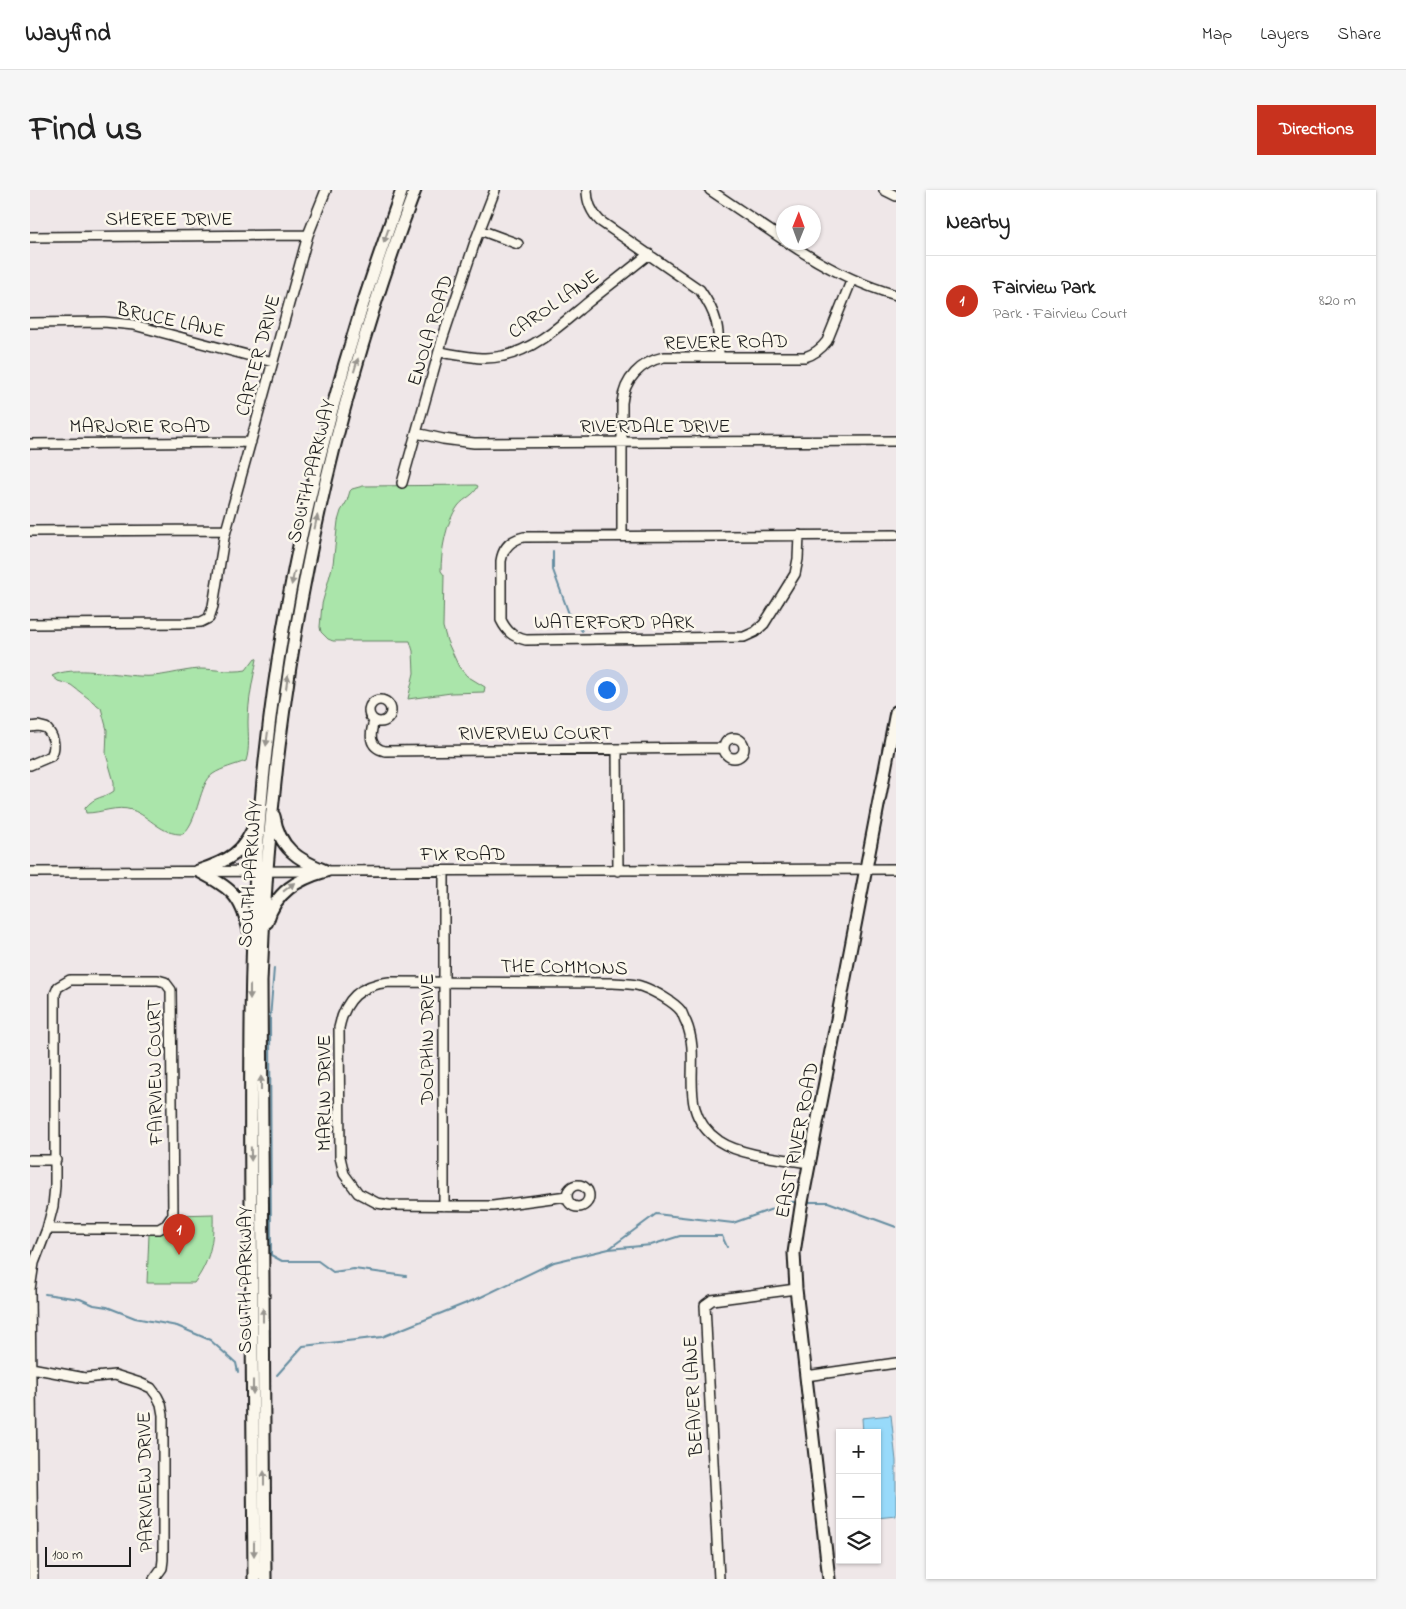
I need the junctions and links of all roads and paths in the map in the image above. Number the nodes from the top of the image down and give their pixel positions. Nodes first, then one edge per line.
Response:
1 (326, 190) edge
2 (402, 190) edge
3 (415, 190) edge
4 (495, 190) edge
5 (587, 190) edge
6 (710, 190) edge
7 (884, 190) edge
8 (896, 196) edge
9 (480, 230) junction
10 (308, 235) junction
11 (776, 235) edge
12 (30, 237) edge
13 (518, 244) dead end
14 (799, 250) edge
15 (648, 254) junction
16 (852, 280) junction
17 (896, 295) edge
18 (30, 323) edge
19 (439, 352) junction
20 (719, 357) junction
21 (273, 362) junction
22 (416, 433) junction
23 (896, 441) edge
24 (251, 442) junction
25 (622, 442) junction
26 (30, 444) edge
27 (402, 483) dead end
28 (226, 530) junction
29 (30, 531) edge
30 (799, 535) junction
31 (896, 535) edge
32 (622, 536) junction
33 (30, 624) edge
34 (896, 712) edge
35 (374, 720) dead end
36 (30, 728) edge
37 (724, 748) dead end
38 (617, 749) junction
39 (30, 765) edge
40 (272, 800) junction
41 (261, 809) junction
42 (867, 869) junction
43 (896, 869) edge
44 (618, 870) junction
45 (261, 871) junction
46 (326, 871) junction
47 (444, 871) junction
48 (30, 872) edge
49 (198, 872) junction
50 (257, 944) junction
51 (444, 982) junction
52 (30, 1160) edge
53 (56, 1160) junction
54 (811, 1163) junction
55 (567, 1196) dead end
56 (444, 1206) junction
57 (47, 1229) junction
58 (796, 1289) junction
59 (896, 1362) edge
60 (31, 1368) edge
61 (806, 1376) junction
62 (33, 1579) edge
63 (154, 1579) edge
64 (254, 1579) edge
65 (265, 1579) edge
66 (719, 1579) edge
67 (829, 1579) edge

1 - 10 street, CARTER DRIVE
2 -> 41 main road, SOUTH PARKWAY
40 -> 3 main road, SOUTH PARKWAY
4 - 9 street, ENOLA ROAD
5 - 15 street
6 - 11 street
7 - 8 street
9 - 13 street
9 - 19 street, ENOLA ROAD
10 - 12 street, SHEREE DRIVE
10 - 21 street, CARTER DRIVE
14 - 16 street
15 - 19 street, CAROL LANE
15 - 20 street
16 - 17 street
16 - 20 street, REVERE ROAD
18 - 21 street, BRUCE LANE
19 - 22 street, ENOLA ROAD
20 - 25 street, REVERE ROAD
21 - 24 street, CARTER DRIVE
22 - 25 street, RIVERDALE DRIVE
22 - 27 street, ENOLA ROAD
23 - 25 street, RIVERDALE DRIVE
24 - 26 street, MARJORIE ROAD
24 - 28 street, CARTER DRIVE
25 - 32 street, REVERE ROAD
28 - 29 street
28 - 33 street, CARTER DRIVE
30 - 31 street, WATERFORD PARK
30 - 32 street, WATERFORD PARK
30 - 32 street, WATERFORD PARK
34 - 42 main road, EAST RIVER ROAD
35 - 38 street, RIVERVIEW COURT
36 - 39 street
37 - 38 street, RIVERVIEW COURT
38 - 44 street
40 - 45 main road, SOUTH PARKWAY
40 - 46 main road
41 - 45 main road, SOUTH PARKWAY
41 - 49 main road
42 - 43 street, FIX ROAD
42 - 44 street, FIX ROAD
42 - 54 main road, EAST RIVER ROAD
44 - 47 street, FIX ROAD
45 - 46 street, FIX ROAD
45 - 49 street, FIX ROAD
45 - 50 main road, SOUTH PARKWAY
46 - 47 street, FIX ROAD
50 -> 46 main road
47 - 51 street, DOLPHIN DRIVE
48 - 49 street, FIX ROAD
49 - 50 main road
50 -> 64 main road, SOUTH PARKWAY
65 -> 50 main road, SOUTH PARKWAY
51 - 54 street, THE COMMONS
51 - 56 street, DOLPHIN DRIVE
51 - 56 street, MARLIN DRIVE
52 - 53 street
53 - 57 street, FAIRVIEW COURT
53 - 57 street, FAIRVIEW COURT
54 - 58 main road, EAST RIVER ROAD
55 - 56 street, MARLIN DRIVE
57 - 60 street
58 - 61 main road, EAST RIVER ROAD
58 - 66 street, BEAVER LANE
59 - 61 street
60 - 62 street
60 - 63 street, PARKVIEW DRIVE
61 - 67 main road, EAST RIVER ROAD

